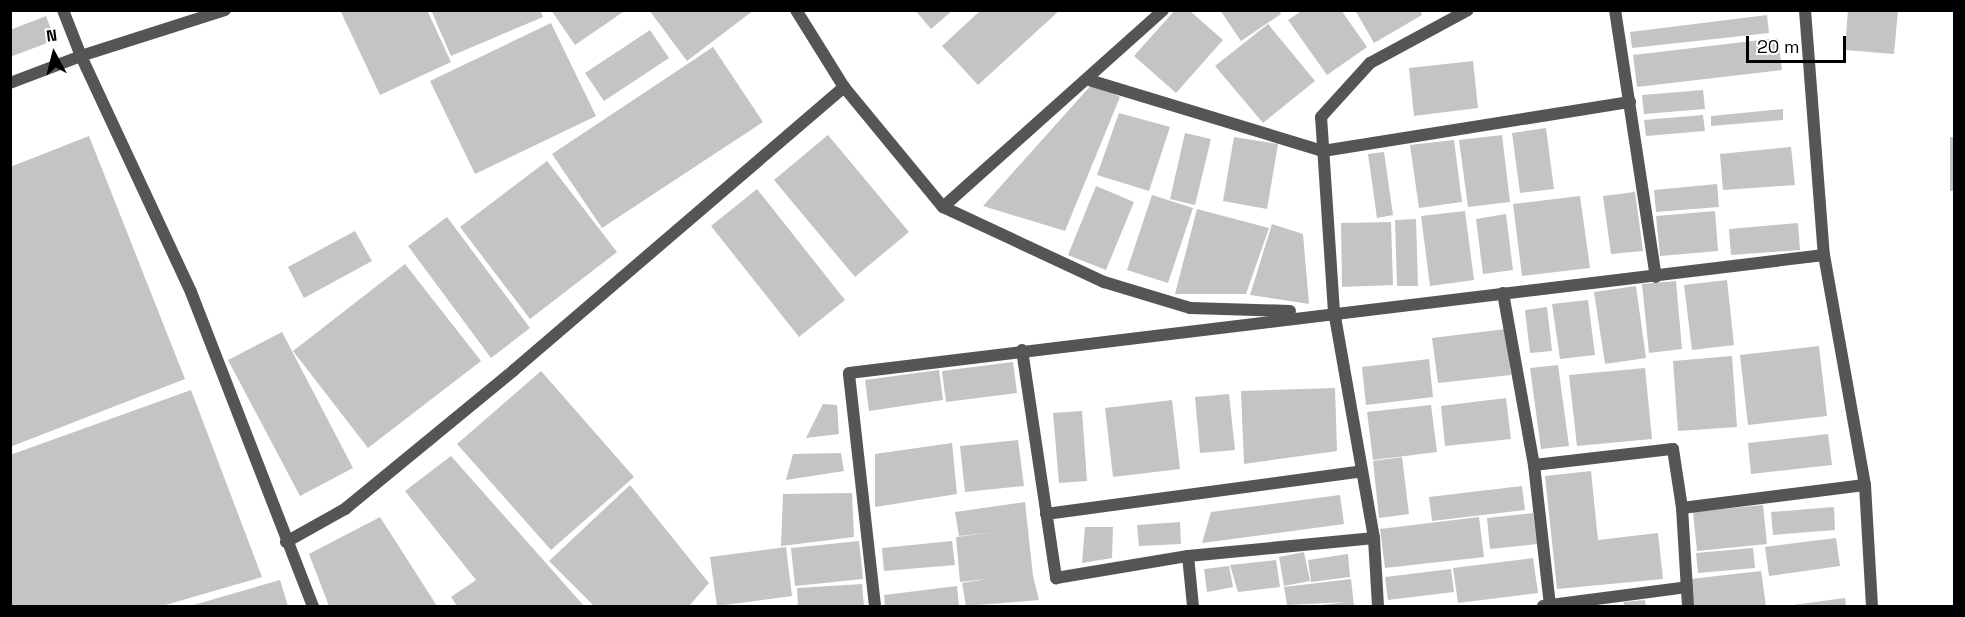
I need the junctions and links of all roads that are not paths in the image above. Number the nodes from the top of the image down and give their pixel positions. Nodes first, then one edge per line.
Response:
1 (63, 10) edge
2 (225, 10) edge
3 (796, 10) edge
4 (1163, 10) edge
5 (1468, 10) edge
6 (1615, 10) edge
7 (1805, 10) edge
8 (81, 56) junction
9 (1089, 80) junction
10 (10, 83) edge
11 (844, 87) junction
12 (1630, 102) junction
13 (1323, 150) junction
14 (943, 207) junction
15 (1824, 255) junction
16 (1656, 277) junction
17 (1503, 293) junction
18 (1334, 312) junction
19 (1022, 350) junction
20 (1534, 465) junction
21 (1362, 471) junction
22 (1865, 485) junction
23 (1682, 508) junction
24 (1046, 514) junction
25 (1374, 538) junction
26 (286, 542) junction
27 (1188, 556) junction
28 (1687, 587) junction
29 (313, 606) edge
30 (875, 606) edge
31 (1193, 606) edge
32 (1378, 606) edge
33 (1546, 606) edge
34 (1688, 606) edge
35 (1872, 606) edge

1 - 8 street
2 - 8 street
3 - 11 street
4 - 9 street
5 - 13 street
6 - 12 street
7 - 15 street
8 - 10 street
8 - 26 street
9 - 13 street
9 - 14 street
11 - 14 street
11 - 26 street
12 - 13 street
12 - 16 street
13 - 18 street
14 - 18 street
15 - 16 street
15 - 22 street
16 - 17 street
17 - 18 street
17 - 20 street
18 - 19 street
18 - 21 street
19 - 24 street
19 - 30 street
20 - 23 street
20 - 33 street
21 - 24 street
21 - 25 street
22 - 23 street
22 - 35 street
23 - 28 street
24 - 27 street
25 - 27 street
25 - 32 street
26 - 29 street
27 - 31 street
28 - 33 street
28 - 34 street

